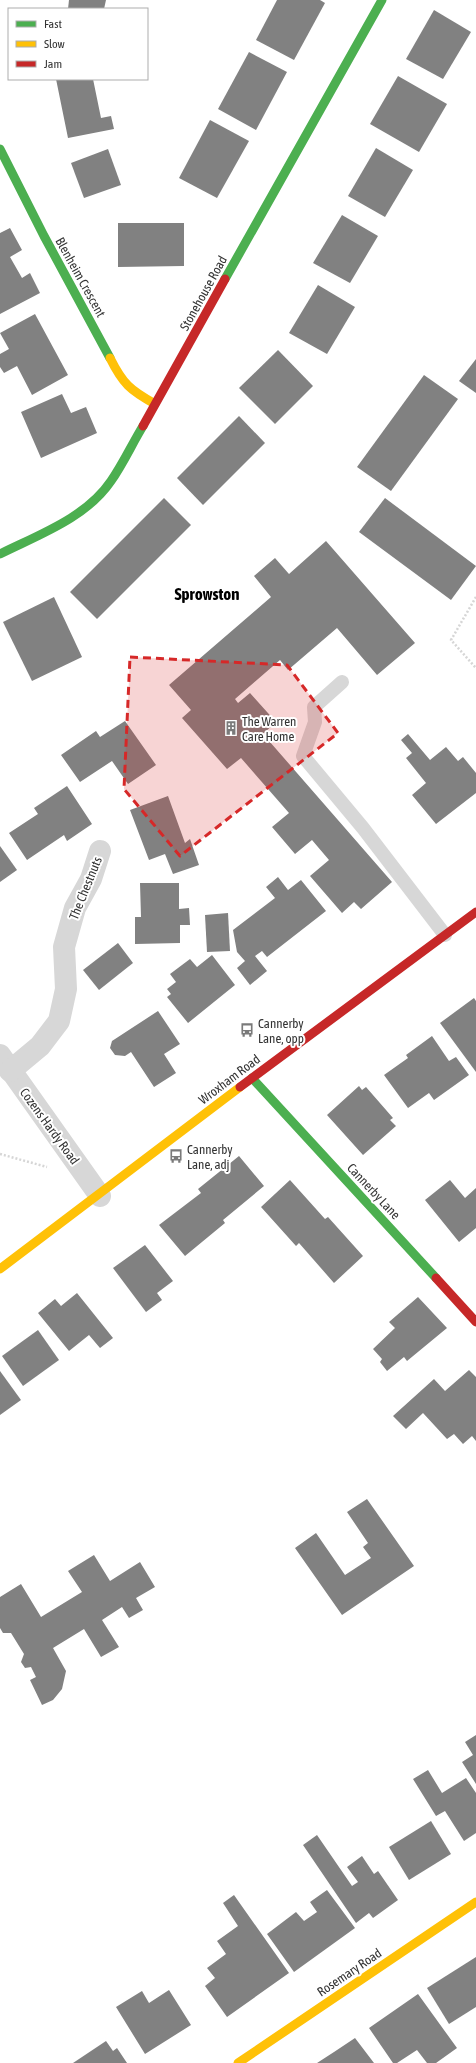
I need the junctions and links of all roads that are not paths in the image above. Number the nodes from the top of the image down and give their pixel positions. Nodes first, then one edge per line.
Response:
1 (382, 0) edge
2 (0, 149) edge
3 (155, 404) junction
4 (0, 554) edge
5 (342, 682) dead end
6 (100, 851) dead end
7 (476, 912) edge
8 (445, 935) junction
9 (5, 1063) edge
10 (252, 1078) junction
11 (100, 1196) junction
12 (0, 1270) edge
13 (476, 1322) edge
14 (476, 1902) edge
15 (238, 2063) edge

1 - 3 street, Stonehouse Road
2 - 3 street, Blenheim Crescent
3 - 4 street, Stonehouse Road
5 - 8 lane
6 - 9 street, The Chestnuts
7 - 8 street, Wroxham Road
8 - 10 street, Wroxham Road
9 - 11 street, Cozens Hardy Road
10 - 11 street, Wroxham Road
10 - 13 street, Cannerby Lane
11 - 12 street, Wroxham Road
14 - 15 street, Rosemary Road

